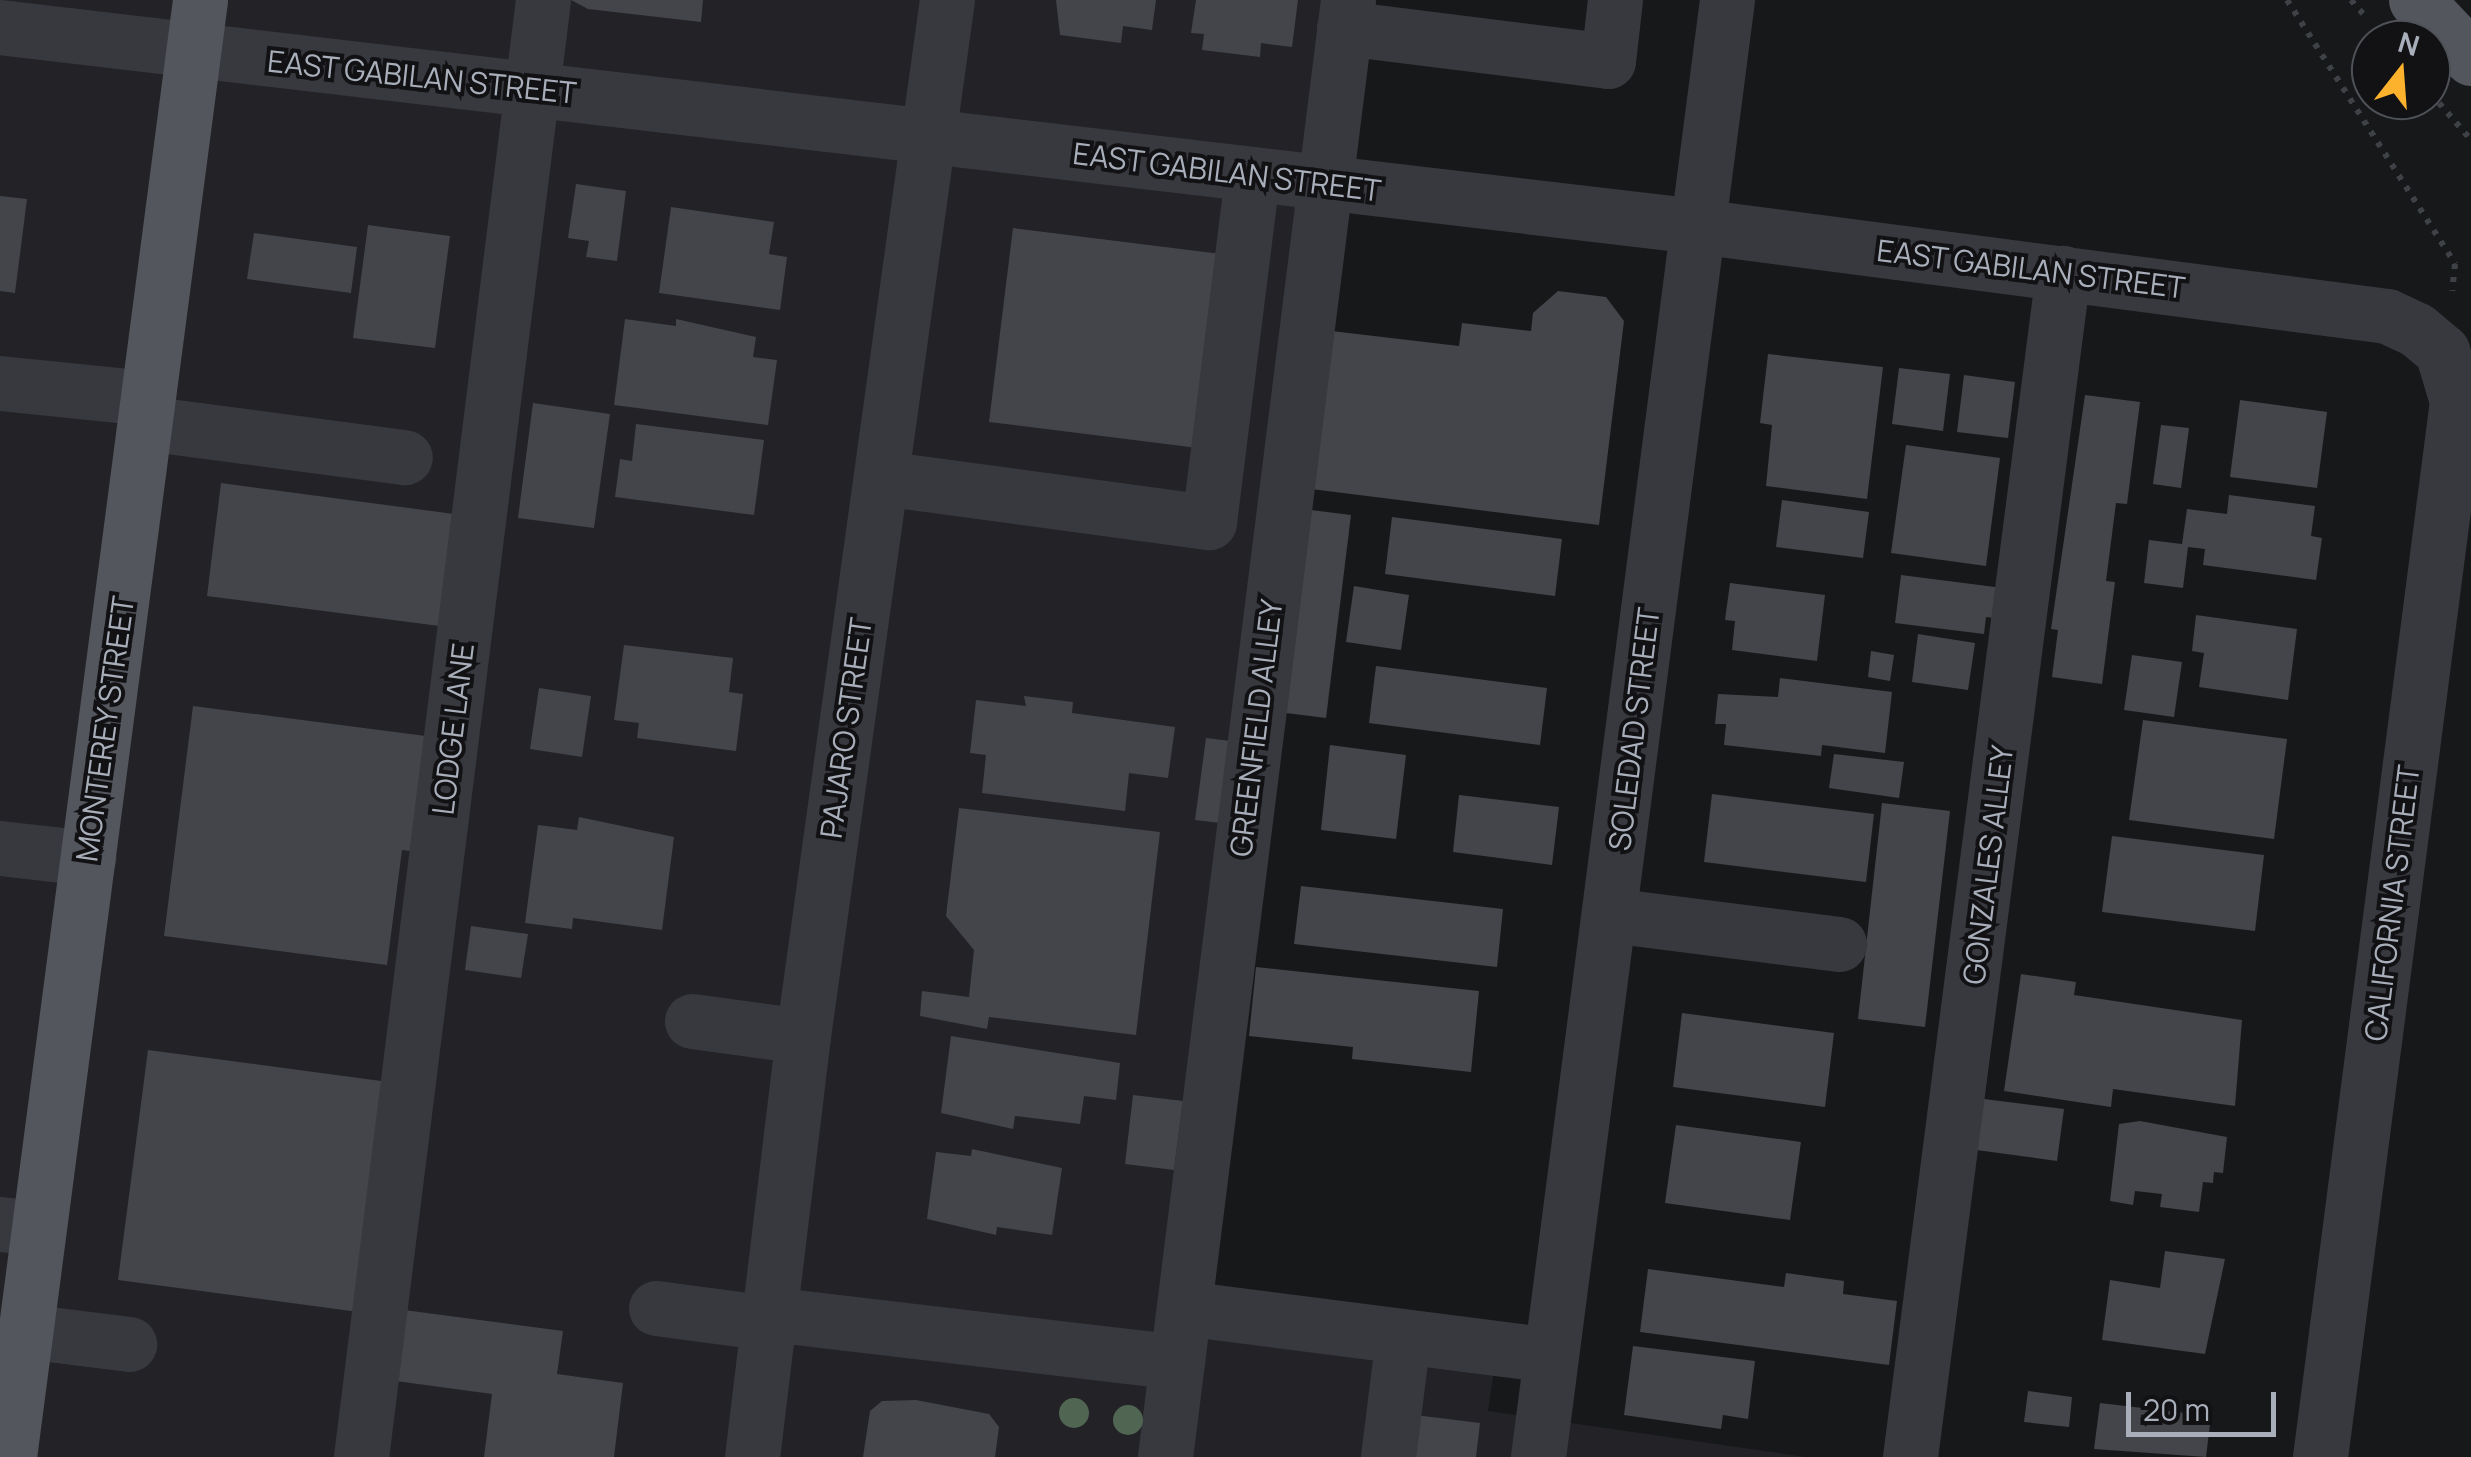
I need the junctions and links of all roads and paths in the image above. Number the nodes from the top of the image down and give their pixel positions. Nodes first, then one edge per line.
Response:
1 (543, 0) edge
2 (948, 0) edge
3 (1615, 0) edge
4 (1727, 0) edge
5 (2288, 0) edge
6 (2416, 0) edge
7 (2454, 0) edge
8 (1346, 14) edge
9 (2471, 25) edge
10 (197, 26) edge
11 (0, 27) edge
12 (2471, 58) edge
13 (531, 89) junction
14 (2451, 116) edge
15 (930, 136) junction
16 (2471, 140) edge
17 (1252, 175) junction
18 (1324, 183) junction
19 (1697, 226) junction
20 (2063, 274) junction
21 (2457, 351) edge
22 (0, 383) edge
23 (147, 410) junction
24 (404, 457) dead end
25 (882, 478) junction
26 (0, 848) edge
27 (88, 858) junction
28 (1610, 915) junction
29 (1839, 944) dead end
30 (692, 1021) dead end
31 (803, 1036) junction
32 (19, 1226) edge
33 (656, 1308) dead end
34 (1184, 1308) junction
35 (769, 1318) junction
36 (24, 1331) junction
37 (1403, 1336) junction
38 (128, 1344) dead end
39 (1549, 1355) junction
40 (1178, 1362) junction
41 (9, 1457) edge
42 (361, 1457) edge
43 (752, 1457) edge
44 (1165, 1457) edge
45 (1388, 1457) edge
46 (1538, 1457) edge
47 (1910, 1457) edge
48 (2320, 1457) edge

1 - 13 street, LODGE LANE
2 - 15 street, PAJARO STREET
3 - 8 street
4 - 19 street, SOLEDAD STREET
5 - 21 path
6 - 12 main road
7 - 9 main road
8 - 18 street, GREENFIELD ALLEY
10 - 11 street, EAST GABILAN STREET
10 - 13 street, EAST GABILAN STREET
10 - 23 main road, MONTEREY STREET
13 - 15 street, EAST GABILAN STREET
13 - 42 street, LODGE LANE
14 - 16 path
15 - 17 street, EAST GABILAN STREET
15 - 25 street, PAJARO STREET
17 - 18 street, EAST GABILAN STREET
17 - 25 street
18 - 19 street, EAST GABILAN STREET
18 - 34 street, GREENFIELD ALLEY
19 - 20 street, EAST GABILAN STREET
19 - 28 street, SOLEDAD STREET
20 - 21 street, EAST GABILAN STREET
20 - 47 street, GONZALES ALLEY
21 - 48 street, CALIFORNIA STREET
22 - 23 street
23 - 24 street
23 - 27 main road, MONTEREY STREET
25 - 31 street, PAJARO STREET
26 - 27 street
27 - 32 main road, MONTEREY STREET
28 - 29 street
28 - 39 street, SOLEDAD STREET
30 - 31 street
31 - 35 street, PAJARO STREET
32 - 36 main road, MONTEREY STREET
33 - 35 street
34 - 37 street
34 - 40 street, GREENFIELD ALLEY
35 - 40 street
35 - 43 street, PAJARO STREET
36 - 38 street
36 - 41 main road, MONTEREY STREET
37 - 39 street
37 - 45 street
39 - 46 street, SOLEDAD STREET
40 - 44 street, GREENFIELD ALLEY

